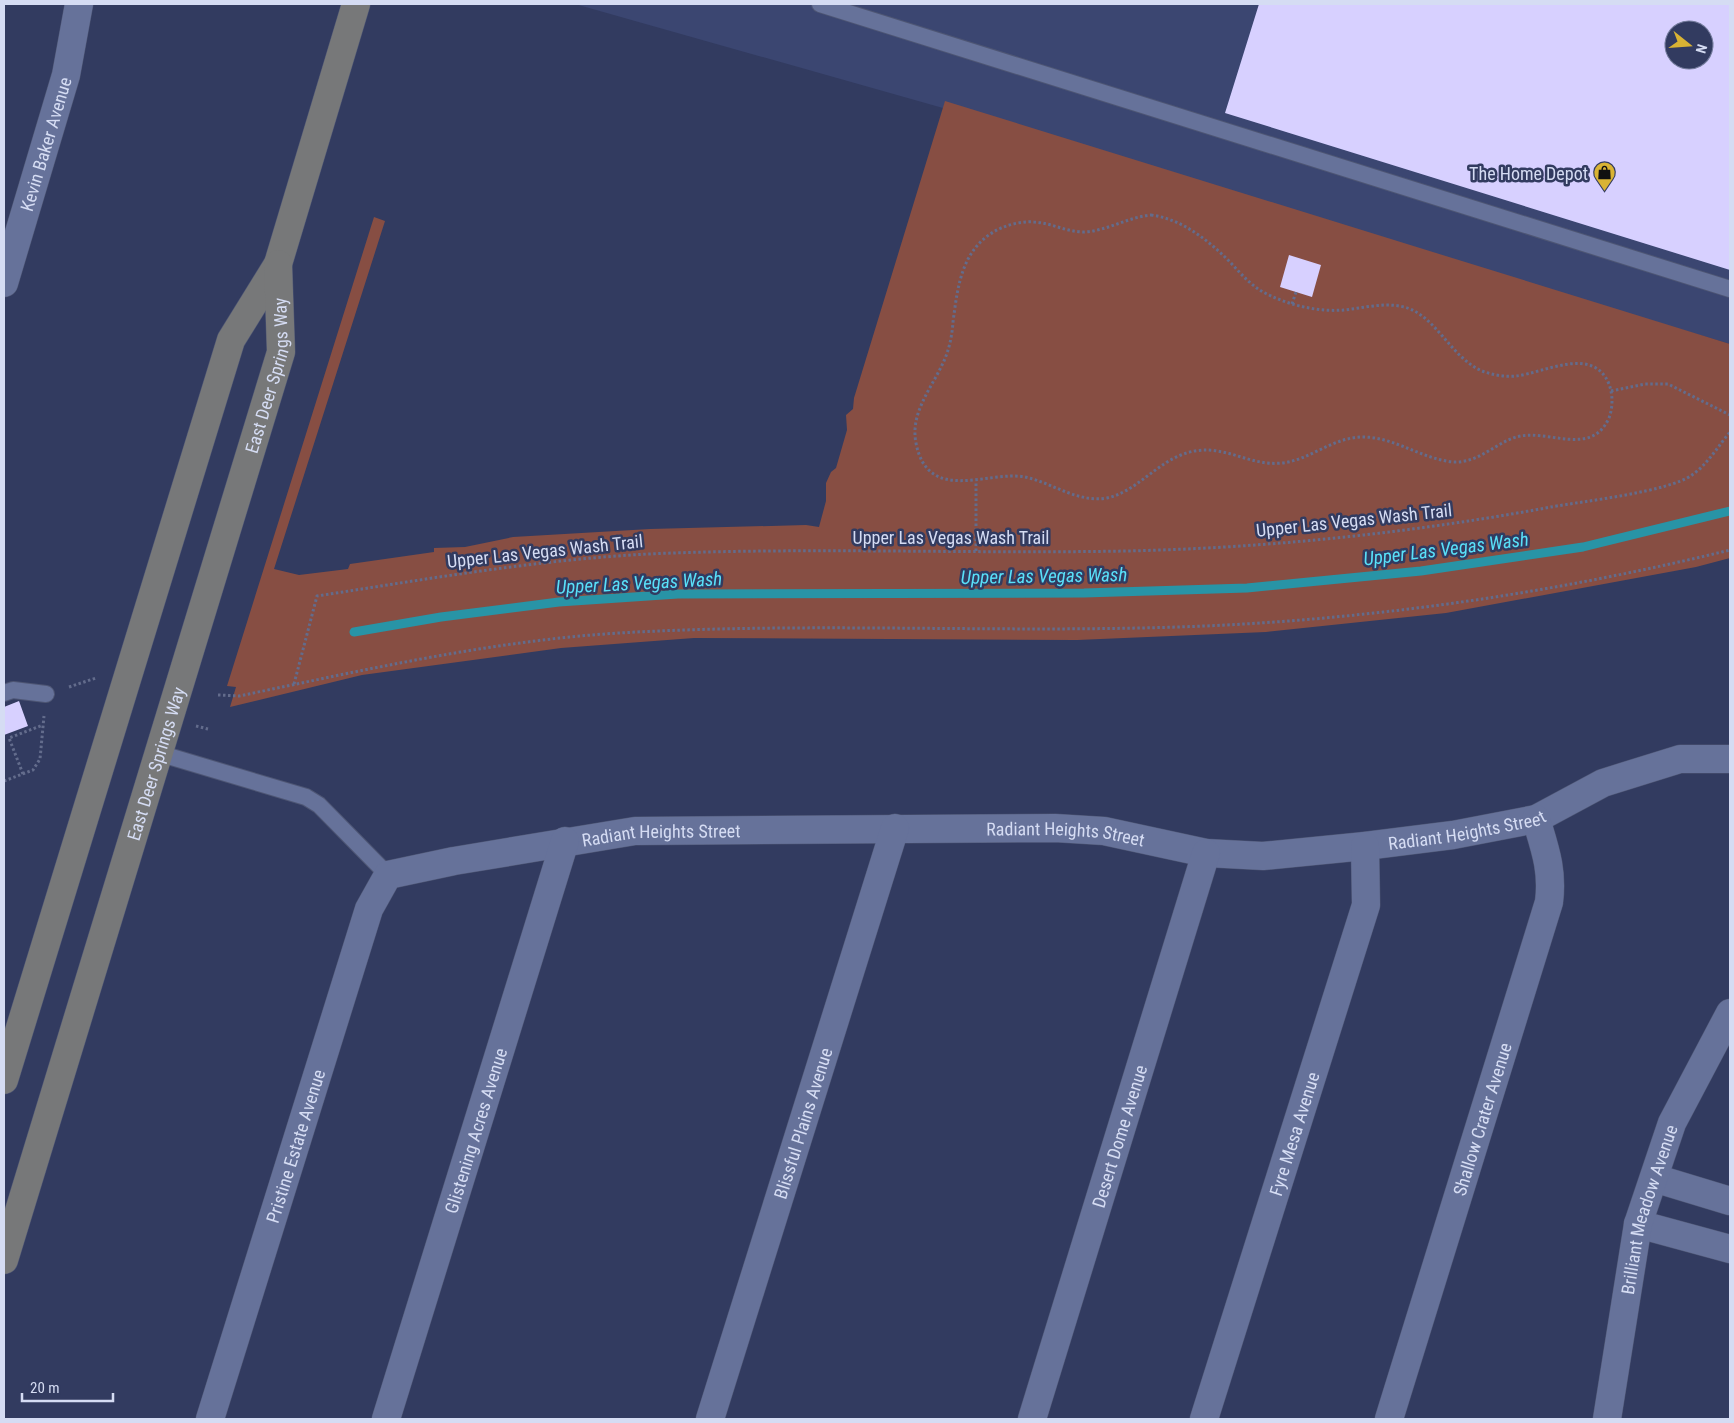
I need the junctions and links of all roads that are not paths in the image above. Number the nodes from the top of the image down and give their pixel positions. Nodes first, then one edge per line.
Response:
1 (79, 4) edge
2 (356, 4) edge
3 (820, 4) edge
4 (278, 264) junction
5 (4, 283) edge
6 (1730, 289) edge
7 (4, 693) edge
8 (46, 694) dead end
9 (158, 753) junction
10 (1730, 759) edge
11 (1536, 819) junction
12 (895, 828) junction
13 (565, 841) junction
14 (1365, 846) junction
15 (1206, 853) junction
16 (388, 875) junction
17 (1730, 1013) edge
18 (4, 1080) edge
19 (1654, 1178) junction
20 (1730, 1201) edge
21 (1638, 1224) junction
22 (1730, 1250) edge
23 (4, 1260) edge
24 (210, 1419) edge
25 (386, 1419) edge
26 (710, 1419) edge
27 (1032, 1419) edge
28 (1204, 1419) edge
29 (1390, 1419) edge
30 (1607, 1419) edge

1 - 5 street, Kevin Baker Avenue
2 - 4 street, East Deer Springs Way
3 - 6 lane
4 - 9 street, East Deer Springs Way
4 - 18 street, East Deer Springs Way
7 - 8 lane
9 - 16 lane
9 - 23 street, East Deer Springs Way
10 - 11 street, Radiant Heights Street
11 - 14 street, Radiant Heights Street
11 - 29 street, Shallow Crater Avenue
12 - 13 street, Radiant Heights Street
12 - 15 street, Radiant Heights Street
12 - 26 street, Blissful Plains Avenue
13 - 16 street, Radiant Heights Street
13 - 25 street, Glistening Acres Avenue
14 - 15 street, Radiant Heights Street
14 - 28 street, Fyre Mesa Avenue
15 - 27 street, Desert Dome Avenue
16 - 24 street, Pristine Estate Avenue
17 - 19 street, Brilliant Meadow Avenue
19 - 20 street
19 - 21 street, Brilliant Meadow Avenue
21 - 22 street
21 - 30 street, Brilliant Meadow Avenue

